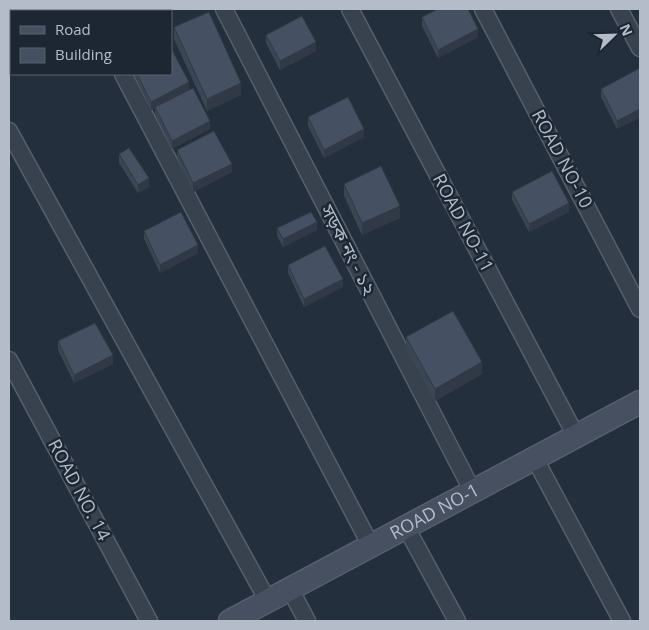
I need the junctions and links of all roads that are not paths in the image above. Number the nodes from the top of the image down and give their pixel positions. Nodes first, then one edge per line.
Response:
1 (224, 9) edge
2 (350, 9) edge
3 (483, 9) edge
4 (619, 9) edge
5 (640, 48) edge
6 (124, 75) edge
7 (9, 130) edge
8 (640, 309) edge
9 (9, 360) edge
10 (640, 402) edge
11 (576, 436) junction
12 (535, 459) junction
13 (473, 492) junction
14 (406, 527) junction
15 (371, 546) junction
16 (290, 589) junction
17 (268, 601) junction
18 (149, 621) edge
19 (230, 621) edge
20 (307, 621) edge
21 (456, 621) edge
22 (622, 621) edge

1 - 13 street, সড়ক নং - ১২
2 - 11 street, ROAD NO-11
3 - 8 street, ROAD NO-10
4 - 5 street
6 - 15 street
7 - 17 street
9 - 18 street, ROAD NO. 14
10 - 11 street, ROAD NO-1
11 - 12 street, ROAD NO-1
12 - 13 street, ROAD NO-1
12 - 22 street
13 - 14 street, ROAD NO-1
14 - 15 street, ROAD NO-1
14 - 21 street
15 - 16 street, ROAD NO-1
16 - 17 street, ROAD NO-1
16 - 20 street
17 - 19 street, ROAD NO-1

